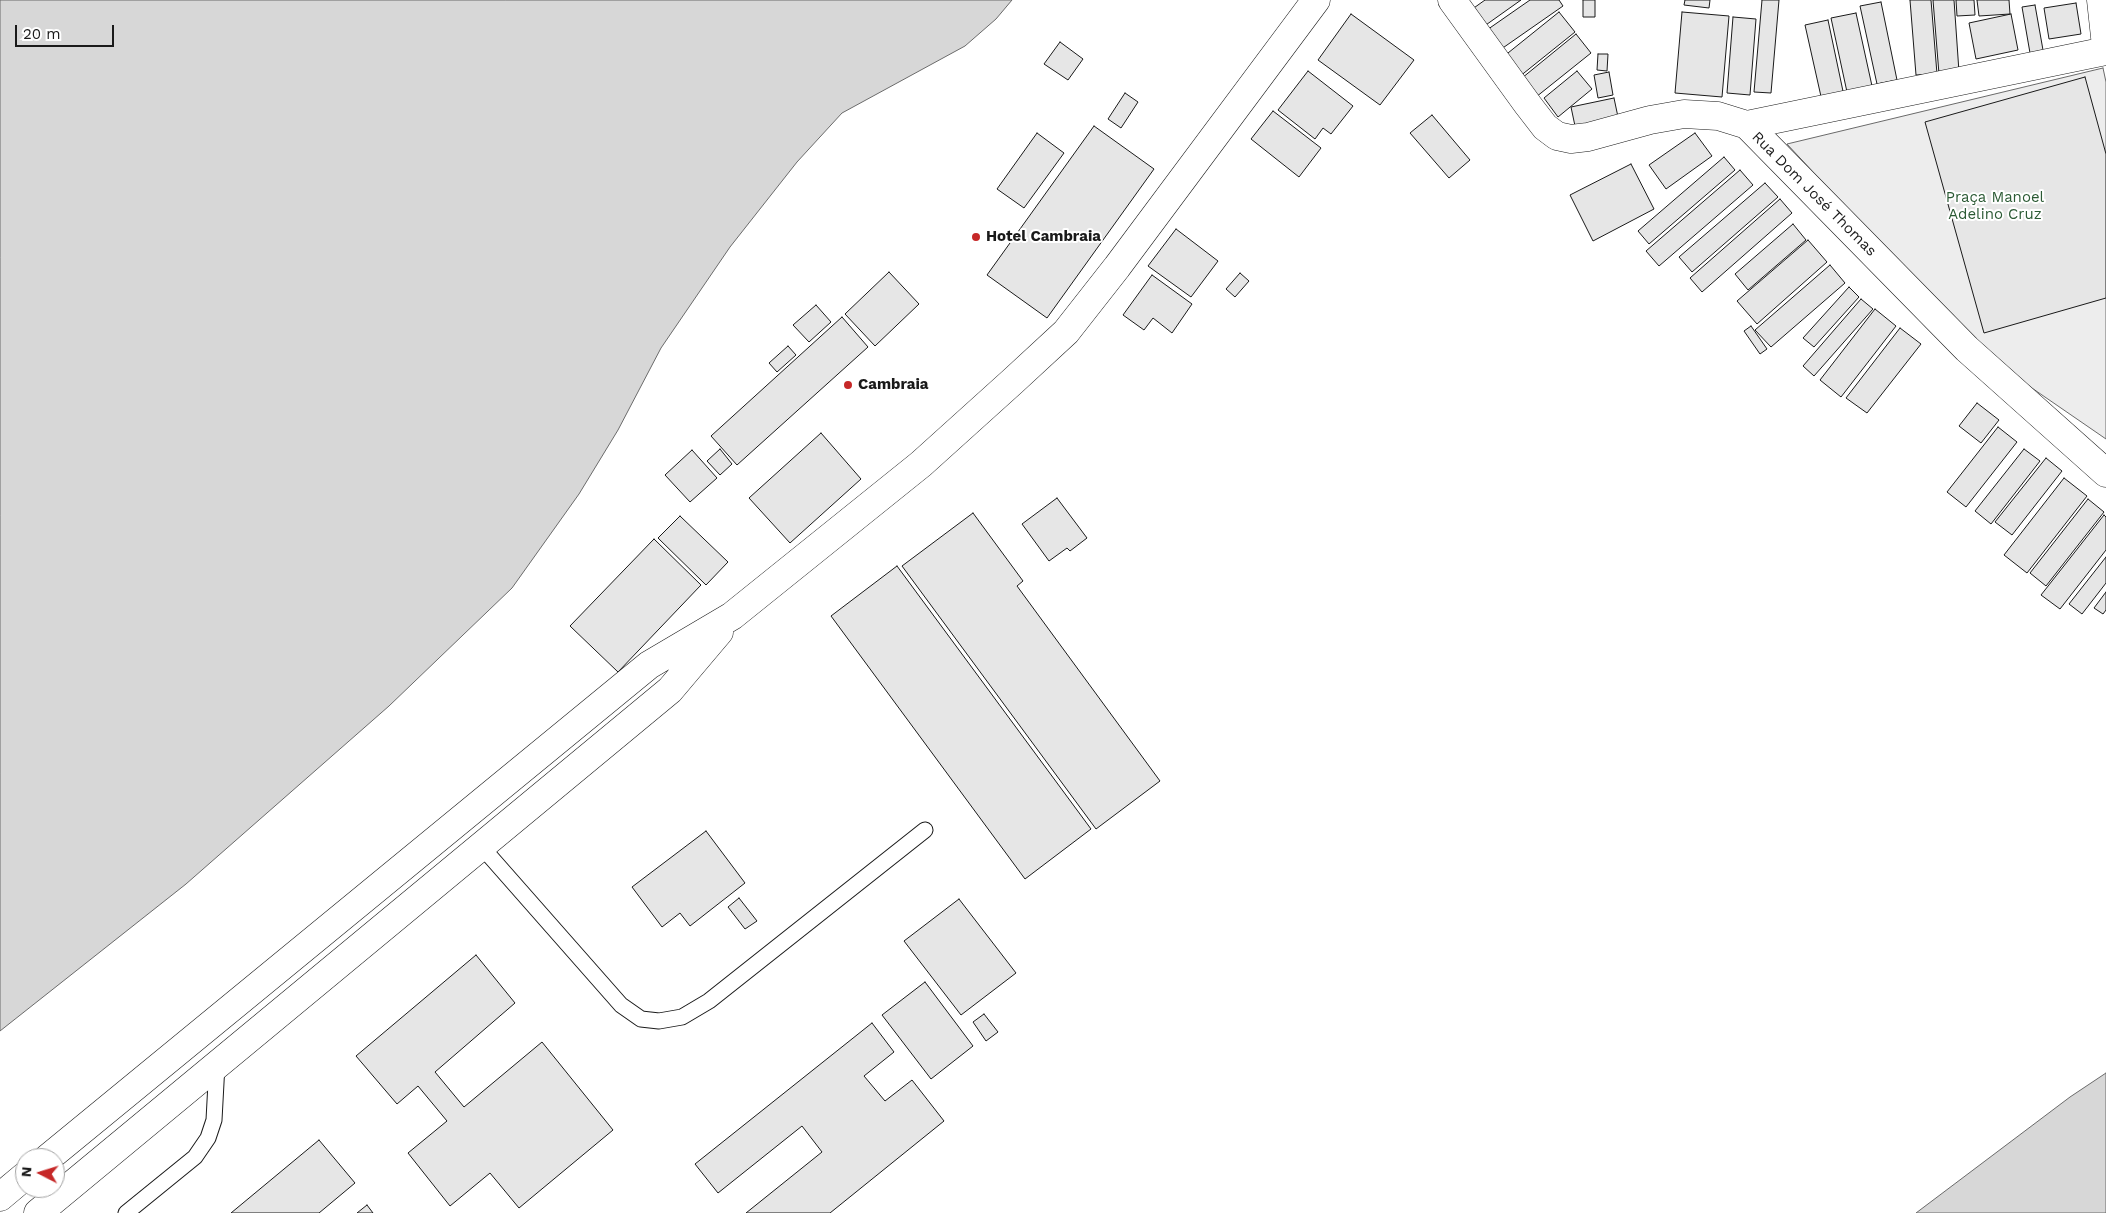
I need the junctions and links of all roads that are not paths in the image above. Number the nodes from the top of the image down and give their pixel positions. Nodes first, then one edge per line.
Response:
1 (1316, 0) edge
2 (1452, 0) edge
3 (2101, 0) edge
4 (2106, 46) edge
5 (2106, 51) edge
6 (1746, 125) junction
7 (2106, 473) edge
8 (732, 616) junction
9 (925, 830) dead end
10 (481, 846) junction
11 (217, 1064) junction
12 (60, 1148) edge
13 (15, 1184) edge
14 (0, 1197) edge
15 (38, 1213) edge
16 (126, 1213) edge

1 - 8 main road
2 - 6 main road, Rua Dom José Thomas
3 - 4 main road
5 - 6 main road
6 - 7 main road, Rua Dom José Thomas
8 - 10 main road
8 - 12 main road
9 - 10 lane
10 - 11 main road
11 - 15 main road
11 - 16 lane
13 - 14 main road

